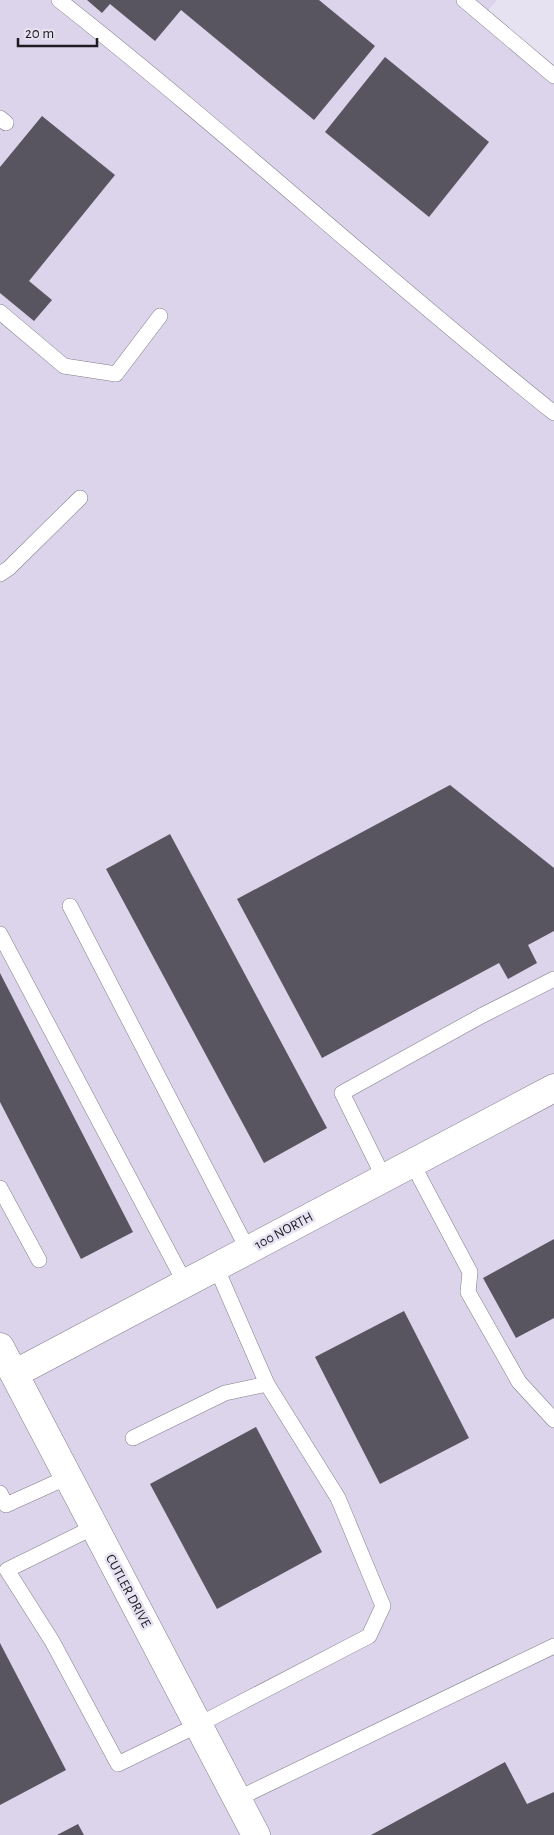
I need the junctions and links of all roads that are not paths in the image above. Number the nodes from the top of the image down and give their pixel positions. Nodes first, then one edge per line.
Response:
1 (59, 0) edge
2 (464, 0) edge
3 (554, 76) edge
4 (0, 312) edge
5 (160, 316) dead end
6 (554, 413) edge
7 (80, 498) dead end
8 (0, 574) edge
9 (70, 906) dead end
10 (0, 934) edge
11 (554, 979) edge
12 (554, 1088) edge
13 (412, 1163) junction
14 (384, 1178) junction
15 (0, 1188) edge
16 (5, 1208) edge
17 (248, 1250) junction
18 (38, 1260) dead end
19 (216, 1267) junction
20 (185, 1283) junction
21 (0, 1347) edge
22 (14, 1374) junction
23 (267, 1384) junction
24 (554, 1420) edge
25 (133, 1438) dead end
26 (68, 1477) junction
27 (0, 1493) edge
28 (94, 1526) junction
29 (554, 1646) edge
30 (198, 1725) junction
31 (237, 1799) junction
32 (256, 1835) edge

1 - 6 lane
2 - 3 lane
4 - 5 lane
7 - 8 lane
9 - 17 lane
10 - 20 lane
11 - 14 lane
12 - 13 street, 100 NORTH
13 - 14 street, 100 NORTH
13 - 24 lane
14 - 17 street, 100 NORTH
15 - 16 lane
16 - 18 lane
17 - 19 street, 100 NORTH
19 - 20 street, 100 NORTH
19 - 23 lane
20 - 22 street, 100 NORTH
21 - 22 street, CUTLER DRIVE
22 - 26 street, CUTLER DRIVE
23 - 25 lane
23 - 30 lane
26 - 27 lane
26 - 28 street, CUTLER DRIVE
28 - 30 street, CUTLER DRIVE
28 - 30 lane
29 - 31 lane
30 - 31 street, CUTLER DRIVE
31 - 32 street, CUTLER DRIVE

